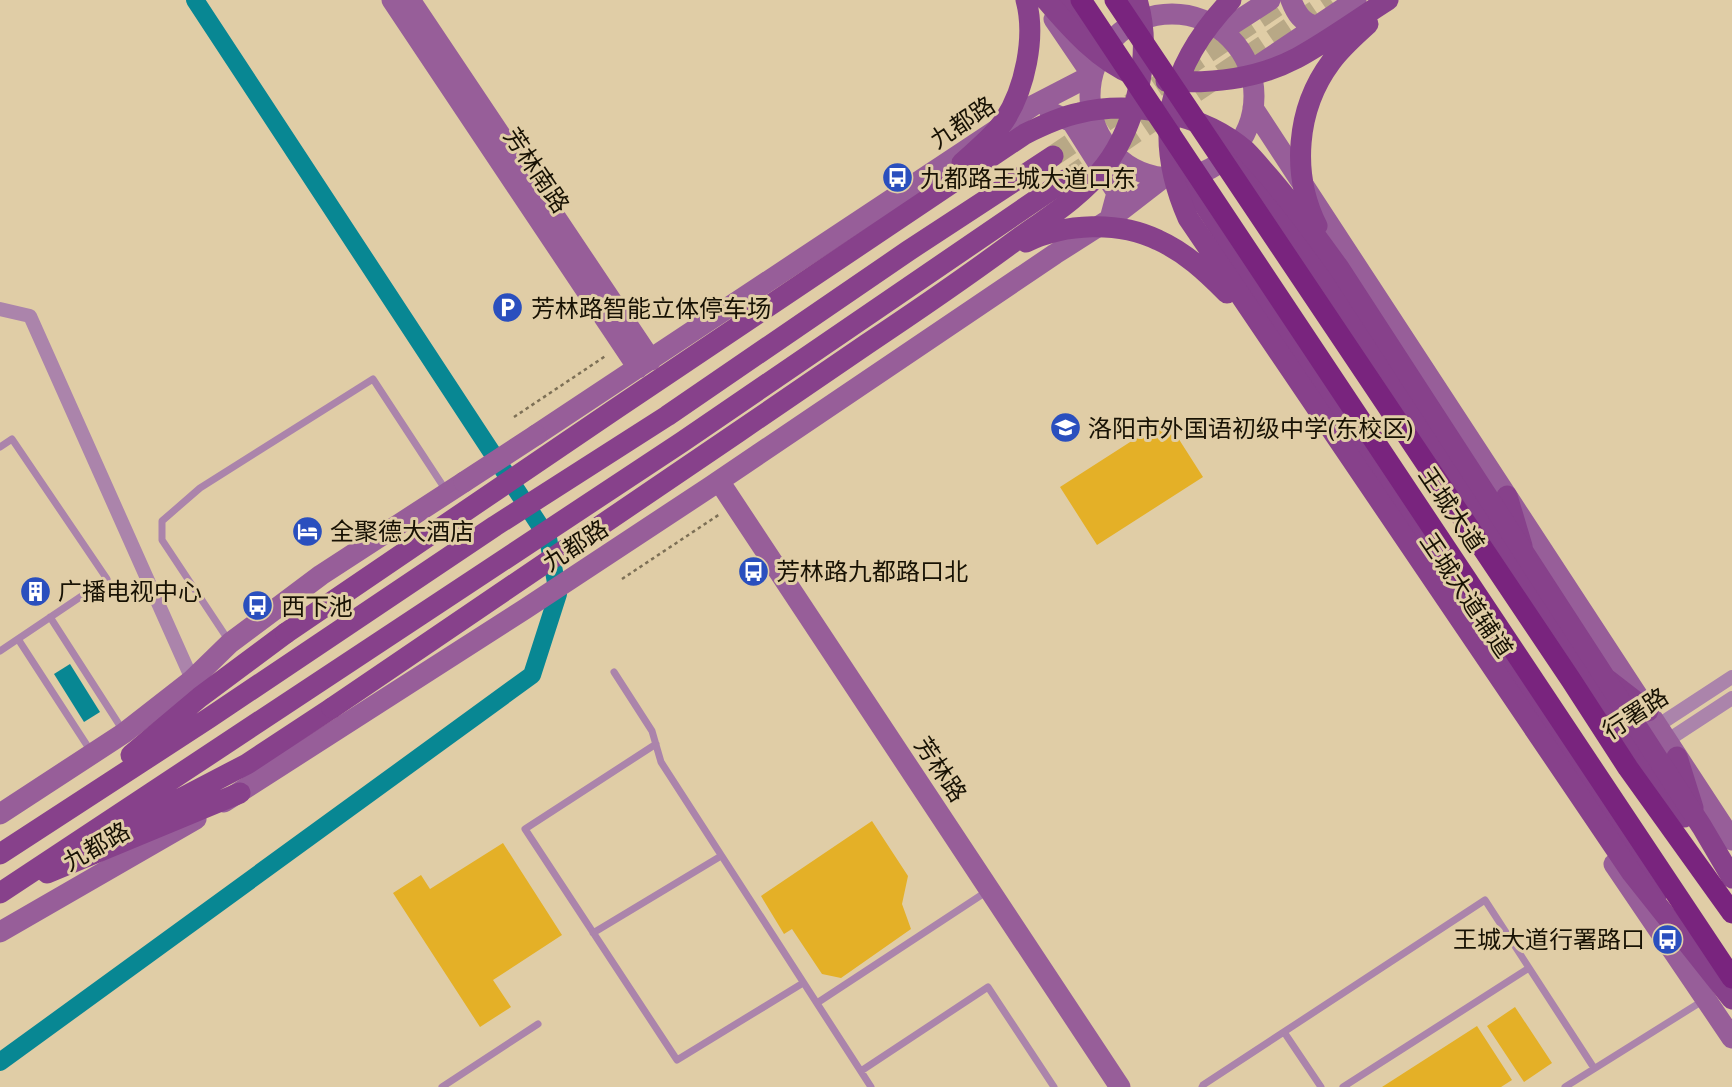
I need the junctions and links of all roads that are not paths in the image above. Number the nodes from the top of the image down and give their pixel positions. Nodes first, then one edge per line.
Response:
1 (392, 0) edge
2 (410, 0) edge
3 (1026, 0) edge
4 (1044, 0) edge
5 (1068, 0) edge
6 (1081, 0) edge
7 (1115, 0) edge
8 (1231, 0) edge
9 (1270, 0) edge
10 (1291, 0) edge
11 (1356, 0) edge
12 (1388, 0) edge
13 (1395, 0) edge
14 (1139, 6) edge
15 (1171, 7) edge
16 (1316, 26) junction
17 (1222, 32) junction
18 (1102, 52) junction
19 (1250, 71) junction
20 (1092, 75) junction
21 (1034, 105) junction
22 (1253, 108) junction
23 (1235, 148) junction
24 (1053, 156) tunnel mouth
25 (1186, 177) junction
26 (1163, 178) junction
27 (1067, 179) tunnel mouth
28 (921, 204) junction
29 (1110, 219) junction
30 (1339, 268) junction
31 (970, 275) junction
32 (1263, 295) junction
33 (0, 309) edge
34 (1265, 332) junction
35 (644, 364) junction
36 (1297, 387) junction
37 (0, 447) edge
38 (714, 484) junction
39 (456, 487) junction
40 (1507, 496) junction
41 (1541, 608) junction
42 (50, 617) junction
43 (18, 639) junction
44 (230, 643) junction
45 (0, 651) edge
46 (1570, 652) junction
47 (614, 672) dead end
48 (1732, 677) edge
49 (196, 689) junction
50 (1732, 698) edge
51 (124, 733) junction
52 (1662, 734) junction
53 (656, 744) junction
54 (1638, 750) junction
55 (93, 753) junction
56 (1574, 787) junction
57 (240, 793) junction
58 (62, 813) junction
59 (0, 814) edge
60 (0, 838) edge
61 (1732, 840) edge
62 (1704, 847) junction
63 (0, 854) edge
64 (721, 856) junction
65 (1732, 877) edge
66 (1732, 888) edge
67 (0, 893) edge
68 (986, 893) junction
69 (1732, 913) edge
70 (0, 932) edge
71 (593, 933) junction
72 (1529, 968) junction
73 (1732, 978) edge
74 (803, 983) junction
75 (1705, 999) junction
76 (1732, 1000) edge
77 (817, 1003) junction
78 (538, 1024) dead end
79 (1284, 1032) junction
80 (1732, 1038) edge
81 (1594, 1068) junction
82 (860, 1071) junction
83 (442, 1087) edge
84 (871, 1087) edge
85 (1054, 1087) edge
86 (1107, 1087) edge
87 (1119, 1087) edge
88 (1202, 1087) edge
89 (1321, 1087) edge
90 (1343, 1087) edge
91 (1565, 1087) edge

1 - 35 main road, 芳林南路
2 - 35 main road, 芳林南路
3 - 28 main road, bridge
4 - 12 main road, bridge
4 - 20 main road
5 - 18 main road
6 - 73 highway, 王城大道, bridge
7 - 69 highway, 王城大道, bridge
8 - 34 main road, bridge
9 - 17 main road
10 - 16 main road
11 - 16 main road
13 - 30 main road, bridge
14 - 15 main road
14 - 18 main road
14 - 31 main road, bridge
15 - 17 main road
16 - 19 main road
17 - 19 main road
18 - 20 main road
19 - 22 main road
20 - 21 main road, 九都路
20 - 26 main road
21 - 29 main road
21 - 35 main road, 九都路
22 - 23 main road
22 - 40 main road
23 - 25 main road
23 - 41 main road, 王城大道
24 - 58 main road, 九都路
25 - 26 main road
25 - 32 main road, 王城大道
26 - 29 main road, 九都路
26 - 36 main road, 王城大道辅道
27 - 67 main road, 九都路
28 - 30 main road, bridge
28 - 49 main road, bridge
29 - 38 main road, 九都路
30 - 65 main road, bridge
31 - 34 main road, bridge
31 - 67 main road, bridge
32 - 36 main road
32 - 56 main road, 王城大道
33 - 49 street
34 - 76 main road, bridge
35 - 39 main road, 九都路, bridge
36 - 56 main road, 王城大道辅道
37 - 42 lane
38 - 57 main road, 九都路
38 - 68 main road, 芳林路
38 - 68 main road, 芳林路
39 - 44 main road, 九都路
39 - 44 lane
40 - 41 main road
40 - 52 main road
41 - 46 main road, 王城大道
42 - 43 lane
42 - 51 lane
43 - 45 lane
43 - 55 lane
44 - 49 main road, 九都路
46 - 52 main road
46 - 54 main road, 王城大道
47 - 53 lane
48 - 52 street, 行署路
49 - 51 main road, 九都路
49 - 58 main road
50 - 52 street, 行署路
51 - 55 main road, 九都路
52 - 54 street, 行署路
52 - 61 main road
52 - 62 main road
53 - 64 lane
53 - 71 lane
54 - 56 street, 行署路
54 - 62 main road, 王城大道
55 - 59 main road, 九都路
56 - 75 main road, 王城大道辅道
56 - 76 main road, 王城大道
57 - 67 main road
57 - 70 main road, 九都路
58 - 60 main road
58 - 63 main road, 九都路
62 - 66 main road, 王城大道
64 - 71 lane
64 - 74 lane
68 - 77 lane
68 - 86 main road, 芳林路
68 - 87 main road, 芳林路
71 - 74 lane
72 - 79 lane
72 - 81 lane
72 - 90 lane
74 - 77 lane
75 - 80 main road, 王城大道辅道
75 - 81 lane
77 - 82 lane
78 - 83 lane
79 - 88 lane
79 - 89 lane
81 - 91 lane
82 - 84 lane
82 - 85 lane

